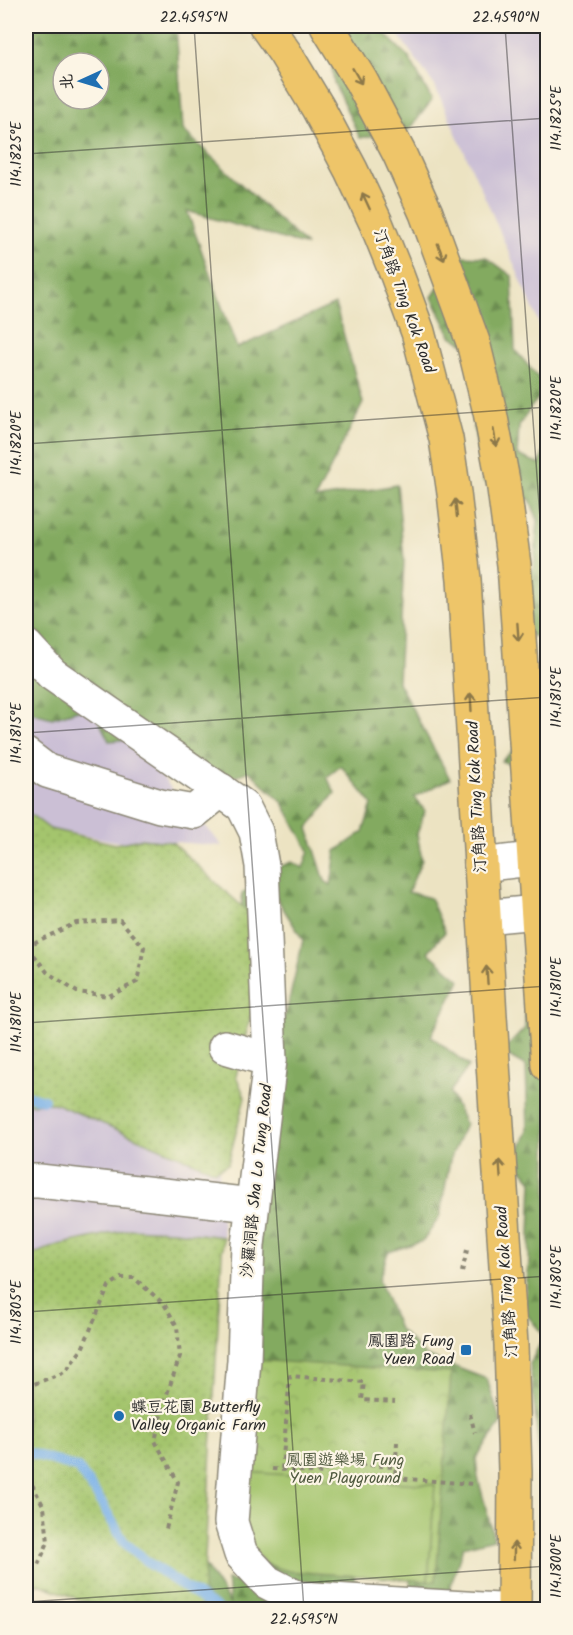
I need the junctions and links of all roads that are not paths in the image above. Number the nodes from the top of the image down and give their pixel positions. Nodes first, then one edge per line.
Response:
1 (266, 26) edge
2 (327, 26) edge
3 (26, 646) edge
4 (26, 755) edge
5 (222, 790) junction
6 (540, 858) edge
7 (481, 865) junction
8 (542, 911) edge
9 (484, 917) junction
10 (225, 1047) dead end
11 (270, 1060) junction
12 (548, 1065) edge
13 (26, 1181) edge
14 (252, 1205) junction
15 (499, 1610) edge
16 (514, 1610) edge

7 -> 1 main road, 汀角路 Ting Kok Road
2 -> 6 main road
3 - 5 street, 沙羅洞路 Sha Lo Tung Road
4 - 5 street
5 - 11 street, 沙羅洞路 Sha Lo Tung Road
6 - 7 street
6 - 8 main road
7 - 9 main road, 汀角路 Ting Kok Road
8 - 9 street
8 - 12 main road
16 -> 9 main road, 汀角路 Ting Kok Road
10 - 11 street
11 - 14 street, 沙羅洞路 Sha Lo Tung Road
13 - 14 street
14 - 15 street, 沙羅洞路 Sha Lo Tung Road

